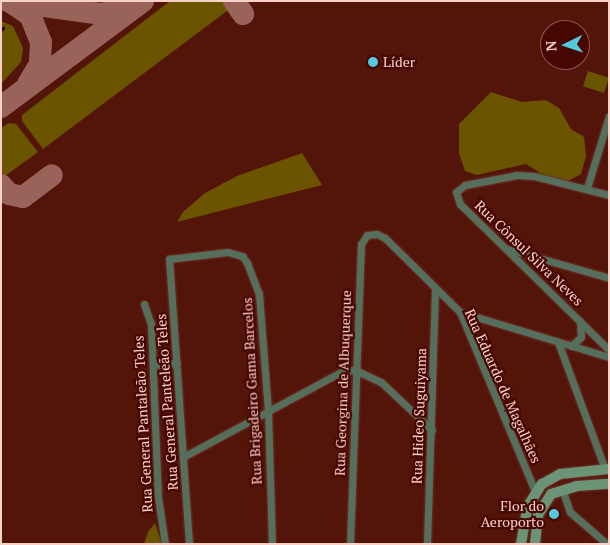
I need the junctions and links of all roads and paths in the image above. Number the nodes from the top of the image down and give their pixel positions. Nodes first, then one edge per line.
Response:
1 (609, 116) edge
2 (587, 188) junction
3 (609, 195) edge
4 (377, 234) joint
5 (505, 248) junction
6 (228, 252) joint
7 (609, 278) edge
8 (435, 288) junction
9 (144, 304) dead end
10 (460, 312) junction
11 (580, 321) junction
12 (597, 337) junction
13 (558, 342) junction
14 (571, 346) junction
15 (609, 350) edge
16 (590, 352) junction
17 (609, 357) edge
18 (177, 364) junction
19 (153, 365) junction
20 (355, 370) junction
21 (268, 411) junction
22 (432, 430) junction
23 (183, 457) junction
24 (607, 469) edge
25 (609, 484) edge
26 (562, 489) junction
27 (535, 491) junction
28 (165, 544) edge
29 (189, 544) edge
30 (272, 544) edge
31 (350, 544) edge
32 (427, 544) edge
33 (521, 544) edge
34 (535, 544) edge
35 (607, 544) edge

1 - 2 street
2 - 3 street
2 - 5 street, Rua Cônsul Silva Neves
4 - 8 street, Rua Eduardo de Magalhães
4 - 20 street, Rua Georgina de Albuquerque
5 - 7 street
5 - 11 street, Rua Cônsul Silva Neves
6 - 18 street, Rua General Panteleão Teles
6 - 21 street, Rua Brigadeiro Gama Barcelos
8 - 10 street, Rua Eduardo de Magalhães
8 - 22 street, Rua Hideo Suguiyama
9 - 19 street, Rua General Pantaleão Teles
10 - 13 street
10 - 27 street, Rua Eduardo de Magalhães
11 - 12 street, Rua Cônsul Silva Neves
11 - 14 street, Rua Cônsul Silva Neves
12 - 15 street, Rua Cônsul Silva Neves
12 - 16 street
13 - 14 street
13 - 24 street
14 - 16 street
16 - 17 street
18 - 19 street
18 - 23 street, Rua General Panteleão Teles
19 - 28 street, Rua General Pantaleão Teles
20 - 21 street
20 - 22 street
20 - 31 street, Rua Georgina de Albuquerque
21 - 23 street
21 - 30 street, Rua Brigadeiro Gama Barcelos
22 - 32 street, Rua Hideo Suguiyama
23 - 29 street, Rua General Panteleão Teles
24 - 27 main road
25 - 26 main road
26 - 34 main road
26 - 35 street
27 - 33 main road

